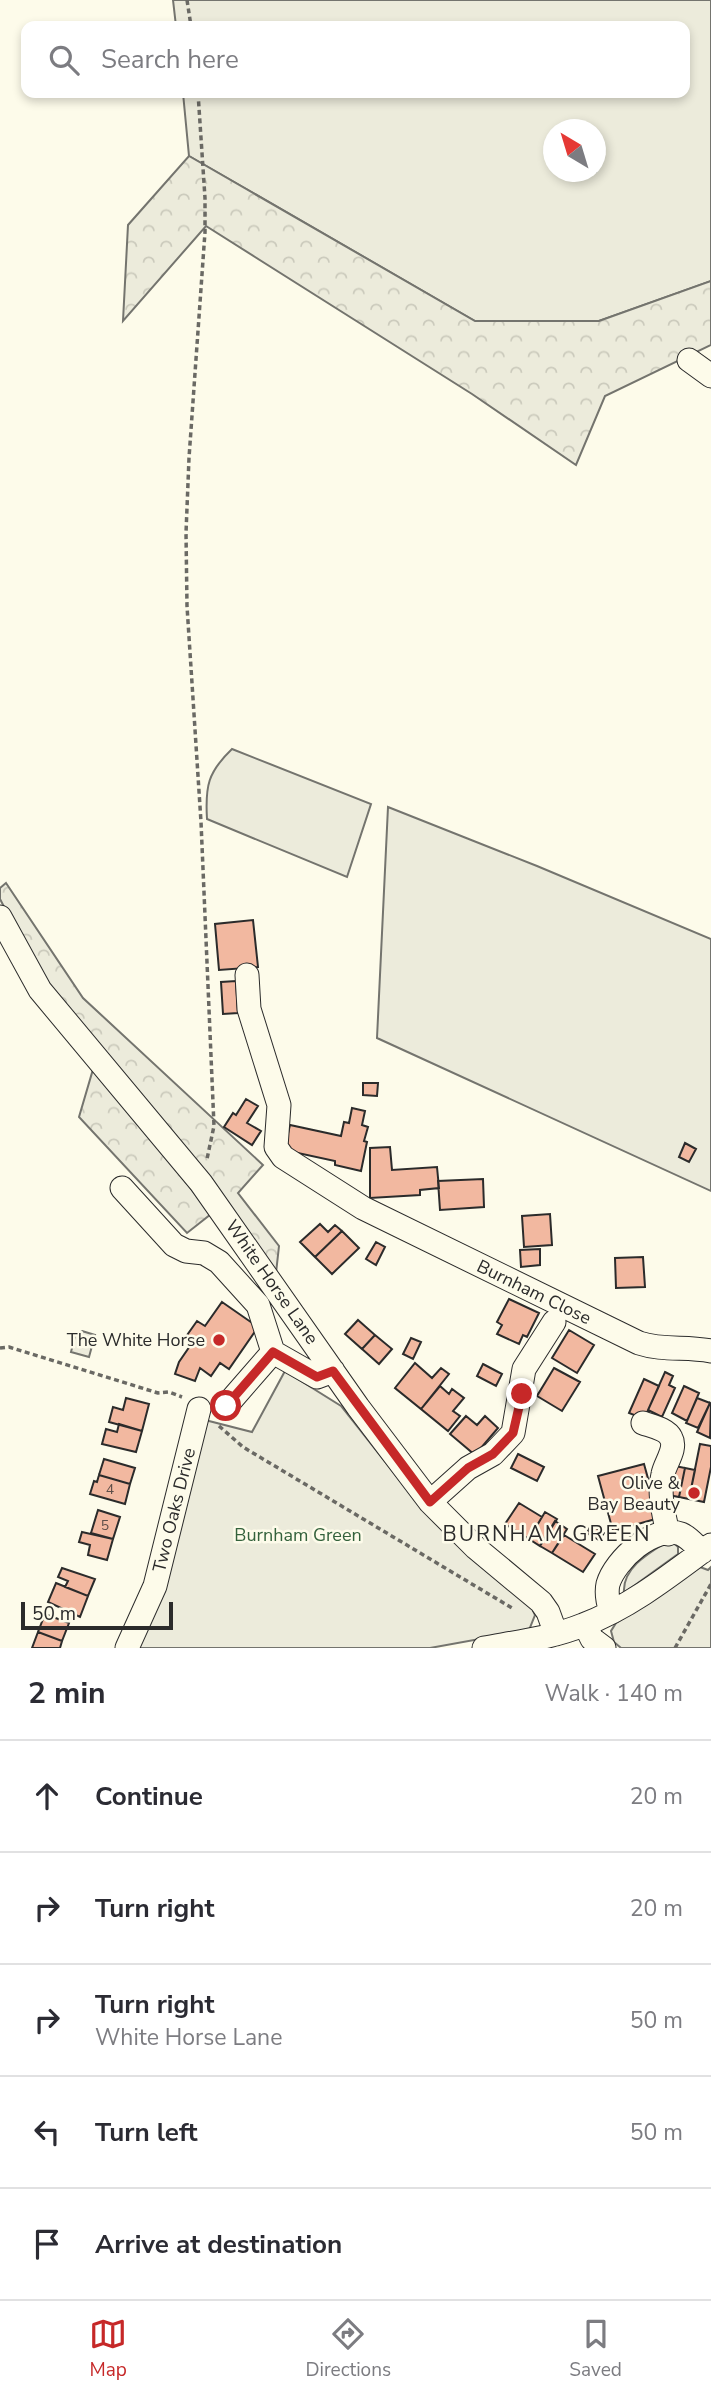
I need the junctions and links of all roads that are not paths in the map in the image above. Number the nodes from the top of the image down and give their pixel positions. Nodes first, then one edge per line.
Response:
1 (689, 360) dead end
2 (711, 376) edge
3 (0, 917) edge
4 (247, 975) dead end
5 (122, 1188) dead end
6 (554, 1322) dead end
7 (711, 1350) edge
8 (273, 1352) junction
9 (333, 1371) junction
10 (226, 1406) dead end
11 (199, 1409) road end
12 (643, 1423) dead end
13 (430, 1502) junction
14 (668, 1534) junction
15 (706, 1549) edge
16 (611, 1612) junction
17 (569, 1634) edge
18 (127, 1648) edge
19 (484, 1648) edge
20 (604, 1648) edge

1 - 2 street
3 - 9 street, White Horse Lane
4 - 7 street, Burnham Close
5 - 8 street
6 - 13 street
8 - 9 street
8 - 10 street
9 - 13 street, White Horse Lane
11 - 18 street, Two Oaks Drive
12 - 14 street
13 - 17 street, White Horse Lane
14 - 15 street
14 - 16 street
15 - 16 street
16 - 17 street
17 - 19 street
17 - 20 street, White Horse Lane

